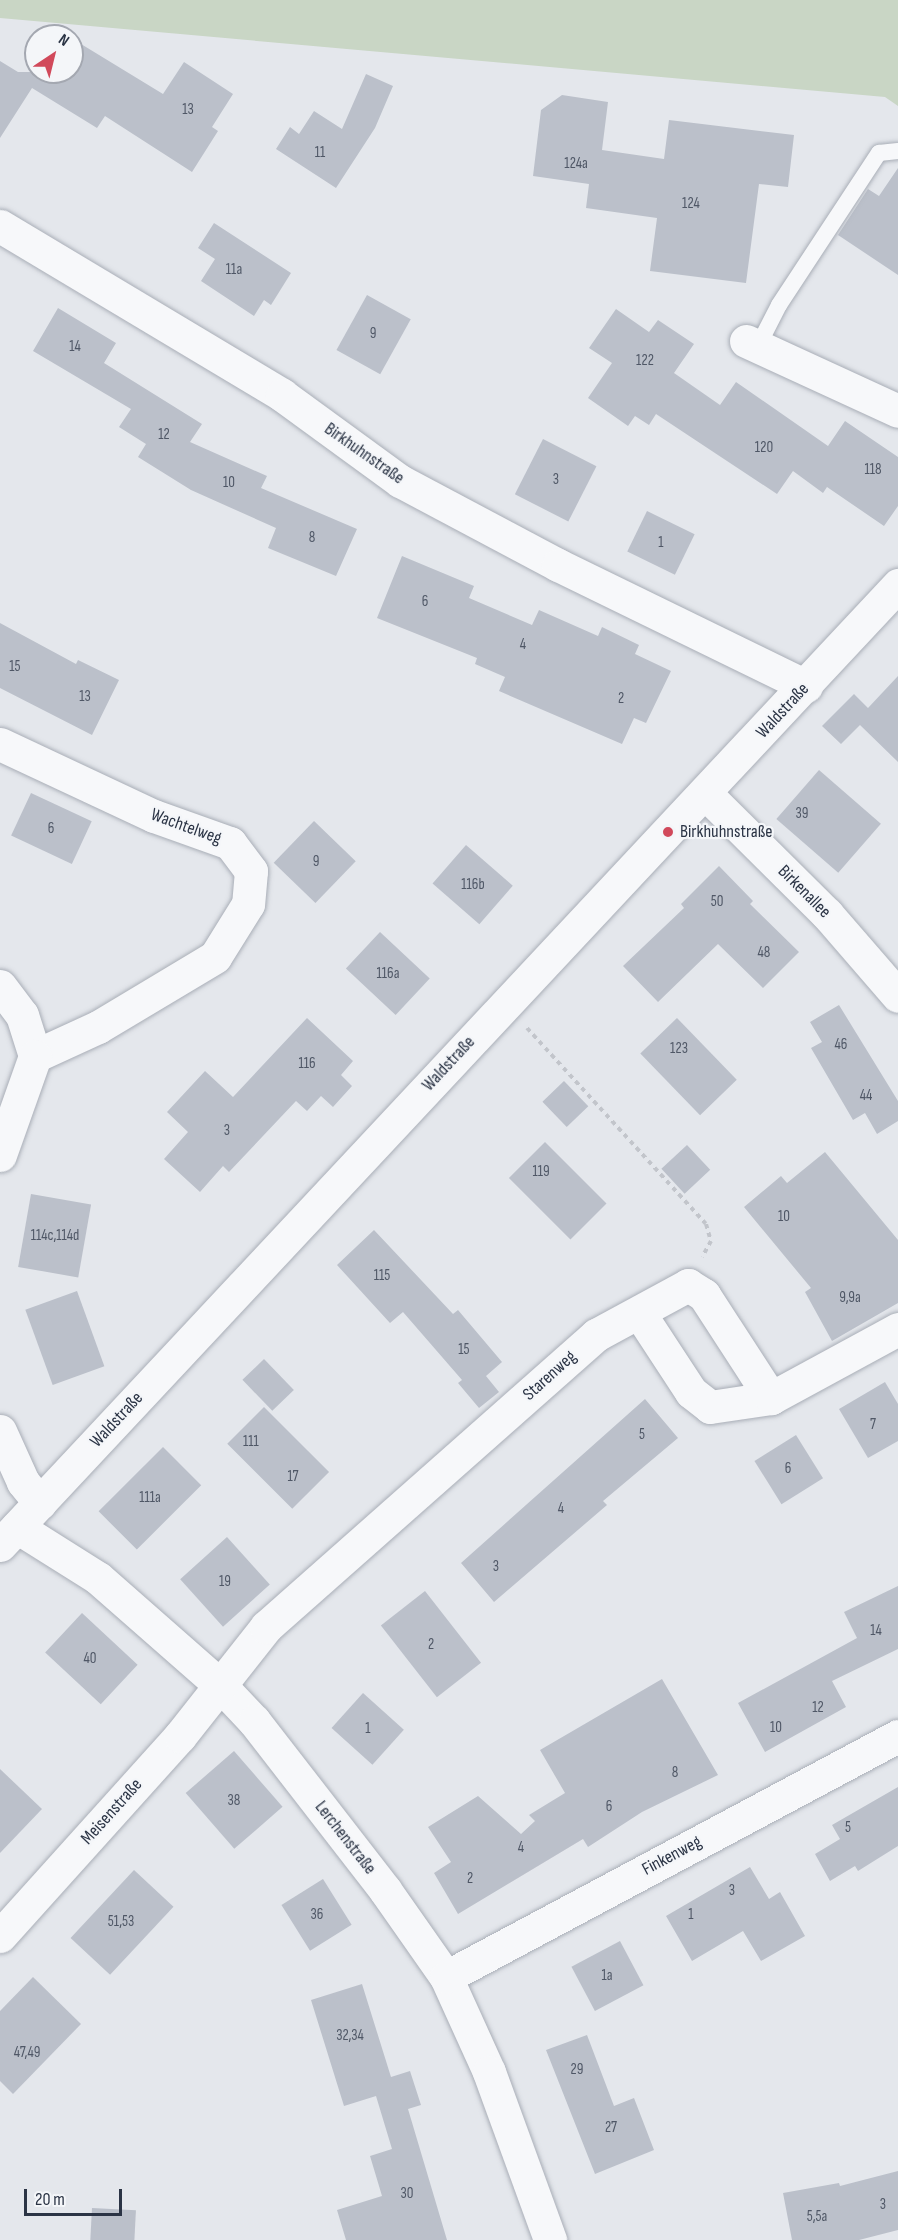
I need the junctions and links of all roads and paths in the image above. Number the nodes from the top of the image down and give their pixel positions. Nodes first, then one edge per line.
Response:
1 (898, 151) edge
2 (0, 226) edge
3 (752, 344) joint
4 (898, 411) edge
5 (898, 585) edge
6 (806, 687) junction
7 (0, 744) edge
8 (705, 793) junction
9 (0, 986) edge
10 (898, 996) edge
11 (504, 1005) junction
12 (35, 1056) junction
13 (0, 1155) edge
14 (688, 1285) junction
15 (640, 1314) junction
16 (898, 1329) edge
17 (771, 1398) junction
18 (0, 1431) edge
19 (40, 1503) junction
20 (8, 1536) edge
21 (220, 1685) junction
22 (898, 1736) edge
23 (0, 1936) edge
24 (447, 1977) junction
25 (550, 2240) edge

1 - 3 lane
2 - 6 street, Birkhuhnstraße
3 - 4 street
5 - 6 street, Waldstraße
6 - 8 street, Waldstraße
7 - 12 street, Wachtelweg
8 - 10 street, Birkenallee
8 - 11 street, Waldstraße
9 - 12 street
11 - 14 path
11 - 19 street, Waldstraße
12 - 13 street
14 - 15 street, Starenweg
14 - 17 street
15 - 17 street
15 - 21 street, Starenweg
16 - 17 street
18 - 19 street
19 - 20 street, Waldstraße
20 - 21 street, Lerchenstraße
21 - 23 street, Meisenstraße
21 - 24 street, Lerchenstraße
22 - 24 street, Finkenweg
24 - 25 street, Lerchenstraße

